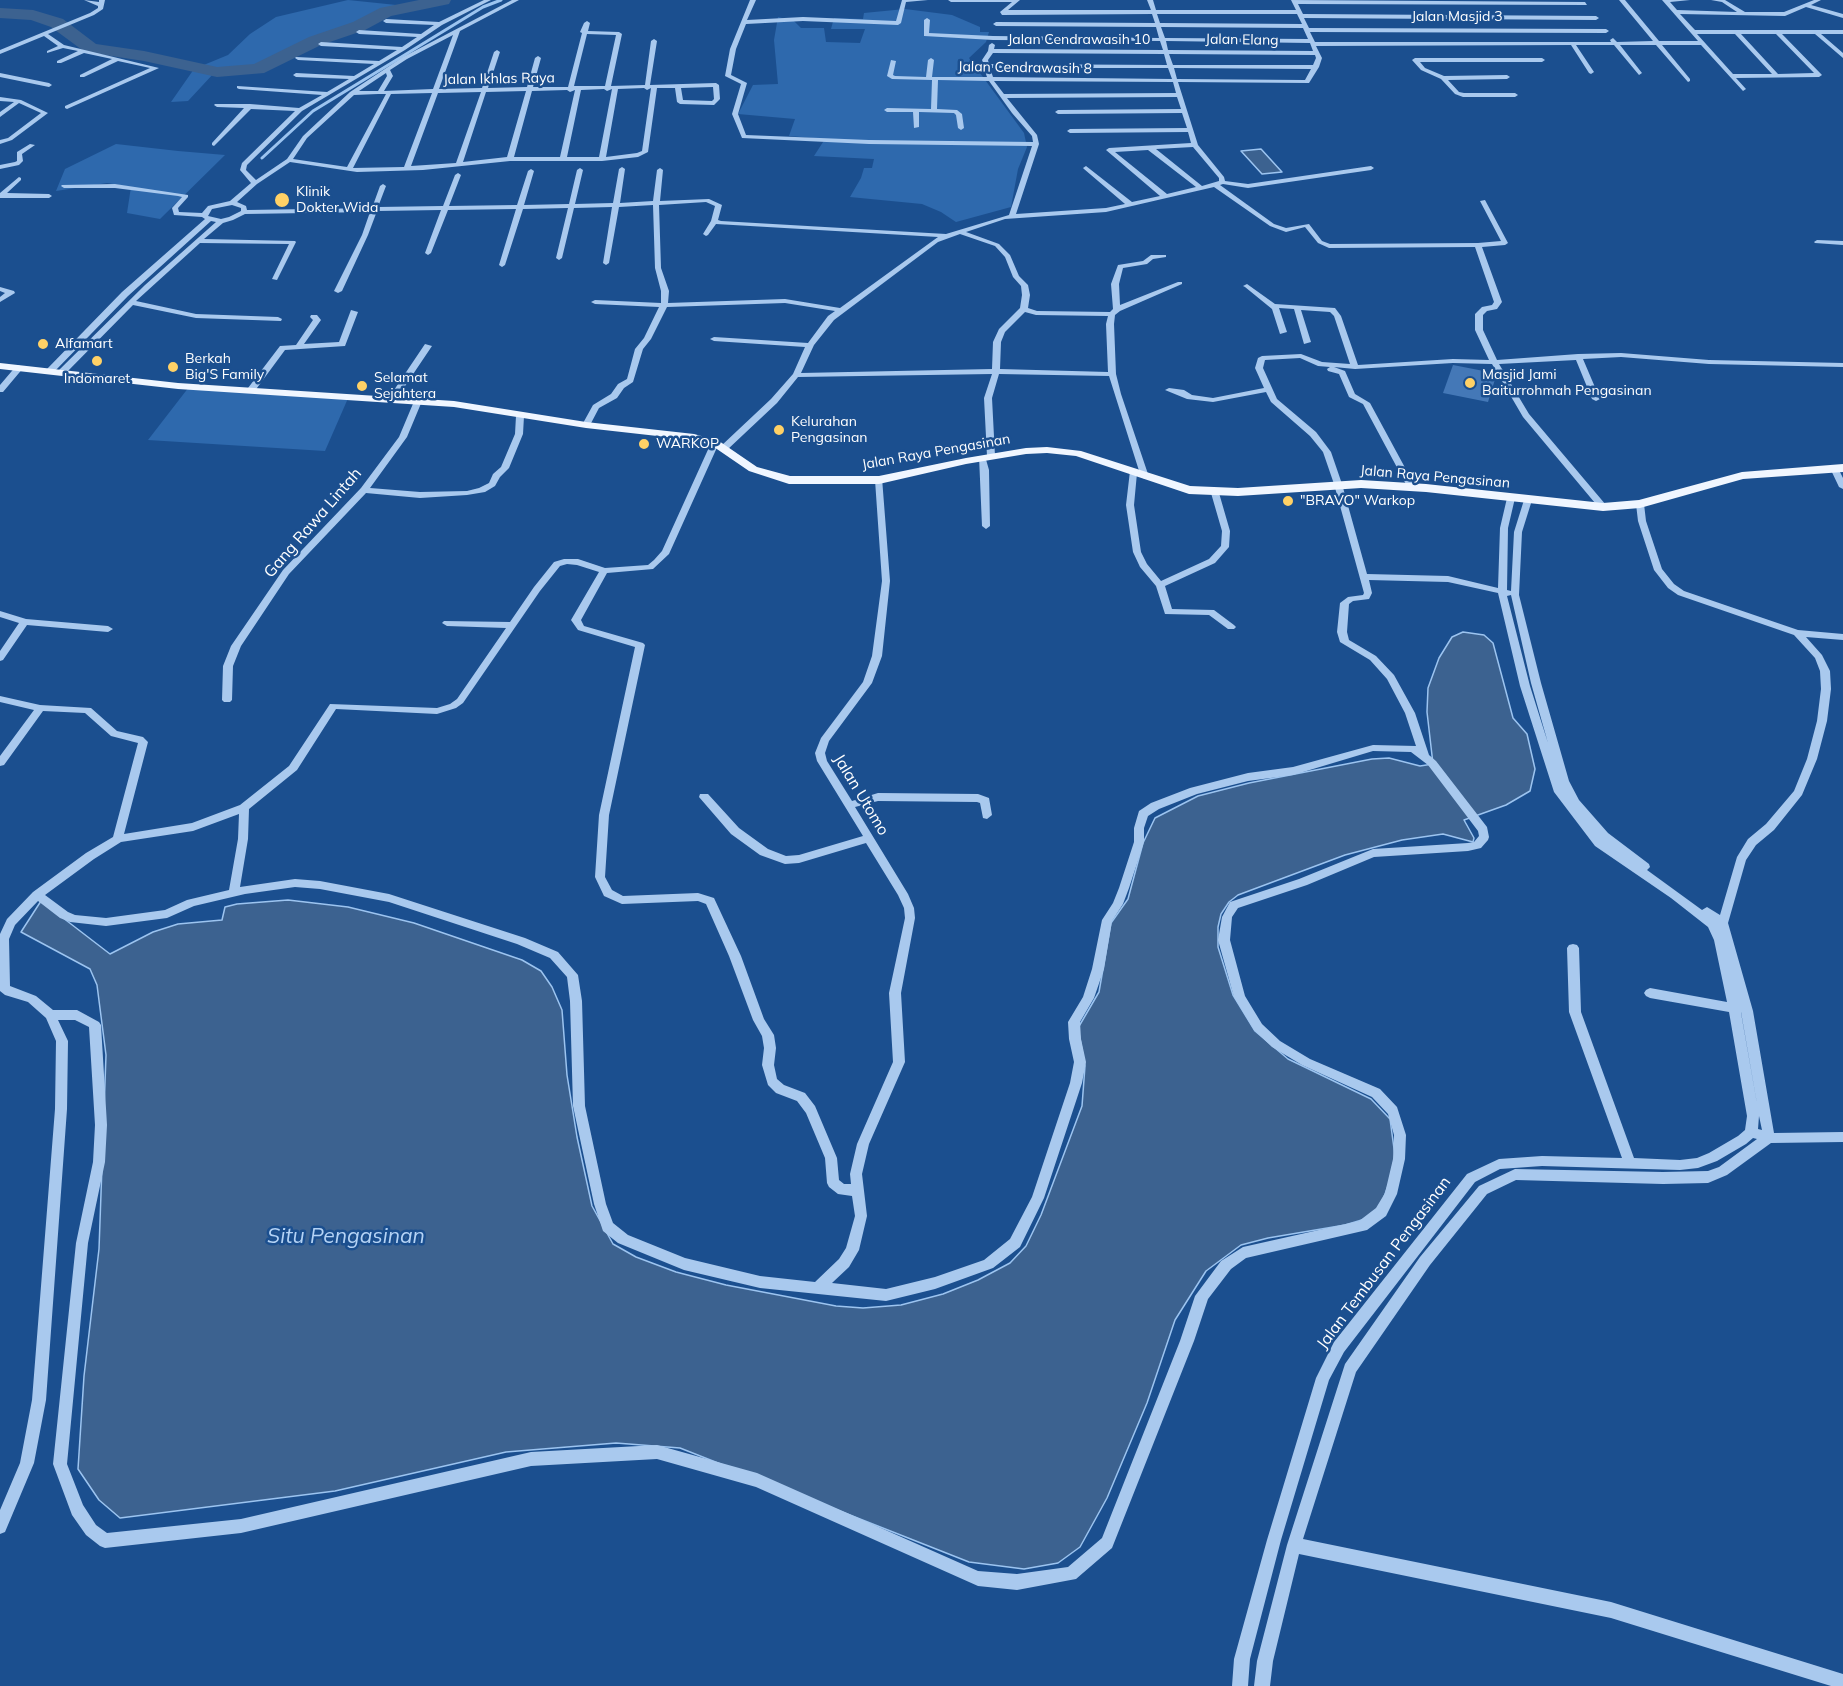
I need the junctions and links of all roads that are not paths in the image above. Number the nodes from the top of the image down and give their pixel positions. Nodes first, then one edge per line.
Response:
1 (87, 0) edge
2 (488, 0) edge
3 (516, 0) edge
4 (753, 0) edge
5 (905, 0) edge
6 (925, 0) edge
7 (951, 0) edge
8 (1017, 0) edge
9 (1150, 0) edge
10 (1622, 0) edge
11 (1687, 0) edge
12 (1714, 0) edge
13 (1818, 0) edge
14 (1294, 1) edge
15 (1439, 1) edge
16 (1666, 1) edge
17 (1583, 2) edge
18 (102, 3) edge
19 (1808, 6) junction
20 (1004, 12) junction
21 (1154, 12) junction
22 (1677, 12) junction
23 (1744, 13) junction
24 (1300, 14) junction
25 (1447, 16) junction
26 (1843, 16) edge
27 (1596, 18) junction
28 (1750, 19) dead end
29 (927, 20) dead end
30 (386, 21) dead end
31 (744, 22) junction
32 (588, 23) dead end
33 (440, 24) junction
34 (996, 24) junction
35 (1158, 24) junction
36 (1757, 25) dead end
37 (1306, 28) junction
38 (1455, 29) junction
39 (458, 30) junction
40 (1606, 31) junction
41 (1736, 31) junction
42 (359, 32) dead end
43 (584, 32) junction
44 (1693, 32) junction
45 (1763, 32) junction
46 (1778, 32) junction
47 (1816, 32) junction
48 (1843, 32) edge
49 (45, 34) junction
50 (421, 36) junction
51 (993, 38) junction
52 (1162, 39) junction
53 (654, 41) dead end
54 (1313, 43) junction
55 (1463, 43) junction
56 (1531, 43) junction
57 (1572, 43) junction
58 (321, 44) dead end
59 (1401, 44) junction
60 (1616, 44) junction
61 (1658, 44) junction
62 (1703, 44) junction
63 (62, 46) junction
64 (403, 49) junction
65 (83, 51) junction
66 (991, 51) junction
67 (0, 52) edge
68 (49, 52) dead end
69 (497, 52) dead end
70 (1166, 52) junction
71 (1318, 53) junction
72 (1843, 56) edge
73 (298, 58) dead end
74 (538, 58) dead end
75 (118, 59) junction
76 (931, 60) dead end
77 (1415, 60) junction
78 (59, 62) dead end
79 (378, 62) junction
80 (893, 62) dead end
81 (985, 66) junction
82 (1170, 67) junction
83 (1316, 67) junction
84 (387, 69) junction
85 (1591, 72) dead end
86 (1639, 73) dead end
87 (0, 75) edge
88 (296, 75) dead end
89 (82, 76) dead end
90 (1732, 76) junction
91 (1777, 76) junction
92 (354, 77) junction
93 (1507, 77) dead end
94 (1443, 78) junction
95 (932, 79) junction
96 (991, 80) junction
97 (1688, 80) dead end
98 (1175, 82) junction
99 (49, 85) dead end
100 (239, 87) dead end
101 (678, 87) junction
102 (651, 88) junction
103 (578, 89) junction
104 (607, 89) junction
105 (615, 89) junction
106 (1743, 89) dead end
107 (570, 90) junction
108 (529, 91) junction
109 (434, 92) junction
110 (482, 92) junction
111 (325, 93) junction
112 (352, 93) junction
113 (380, 93) junction
114 (388, 93) junction
115 (1179, 95) junction
116 (1515, 95) dead end
117 (1002, 96) junction
118 (0, 99) edge
119 (19, 101) junction
120 (217, 105) dead end
121 (250, 106) junction
122 (67, 107) dead end
123 (300, 110) junction
124 (887, 110) dead end
125 (916, 110) junction
126 (934, 111) junction
127 (1184, 111) junction
128 (1058, 112) dead end
129 (0, 115) edge
130 (916, 127) dead end
131 (961, 128) dead end
132 (1190, 130) junction
133 (1070, 131) dead end
134 (0, 142) edge
135 (214, 144) dead end
136 (1036, 144) junction
137 (32, 145) dead end
138 (1195, 145) junction
139 (1149, 147) junction
140 (510, 159) junction
141 (563, 159) junction
142 (602, 159) junction
143 (289, 160) junction
144 (459, 164) junction
145 (0, 167) edge
146 (407, 168) junction
147 (1086, 168) dead end
148 (1371, 168) dead end
149 (349, 169) junction
150 (622, 169) dead end
151 (580, 170) dead end
152 (660, 170) dead end
153 (531, 171) dead end
154 (458, 175) dead end
155 (19, 179) dead end
156 (255, 183) junction
157 (1218, 184) junction
158 (64, 186) dead end
159 (383, 186) dead end
160 (1201, 188) junction
161 (1, 195) edge
162 (49, 196) dead end
163 (1166, 197) junction
164 (1483, 201) dead end
165 (232, 203) junction
166 (656, 203) junction
167 (614, 205) junction
168 (520, 206) junction
169 (573, 206) junction
170 (1131, 206) junction
171 (447, 207) junction
172 (374, 209) junction
173 (244, 212) junction
174 (1012, 216) junction
175 (206, 217) junction
176 (221, 221) junction
177 (714, 221) junction
178 (961, 232) junction
179 (706, 234) dead end
180 (946, 236) junction
181 (198, 241) junction
182 (1817, 242) dead end
183 (1843, 243) edge
184 (1478, 245) junction
185 (429, 253) dead end
186 (1164, 256) dead end
187 (560, 258) dead end
188 (606, 263) dead end
189 (502, 265) dead end
190 (275, 279) dead end
191 (1180, 283) dead end
192 (1247, 286) dead end
193 (0, 289) edge
194 (338, 291) dead end
195 (0, 300) edge
196 (131, 302) junction
197 (595, 302) dead end
198 (664, 305) junction
199 (1274, 307) junction
200 (1297, 307) junction
201 (1024, 309) junction
202 (840, 310) junction
203 (354, 312) dead end
204 (1114, 312) junction
205 (314, 317) dead end
206 (278, 319) dead end
207 (1283, 332) dead end
208 (714, 339) dead end
209 (1307, 342) dead end
210 (810, 345) junction
211 (428, 346) dead end
212 (298, 347) junction
213 (1578, 356) junction
214 (1494, 362) junction
215 (1321, 364) junction
216 (1843, 365) edge
217 (0, 366) edge
218 (20, 367) junction
219 (1355, 367) junction
220 (55, 372) junction
221 (996, 372) junction
222 (1112, 374) junction
223 (796, 375) junction
224 (1269, 389) junction
225 (0, 390) edge
226 (251, 390) junction
227 (1169, 390) dead end
228 (392, 399) junction
229 (1596, 399) dead end
230 (418, 401) junction
231 (520, 416) junction
232 (586, 425) junction
233 (719, 446) junction
234 (986, 457) junction
235 (1839, 468) edge
236 (1132, 473) junction
237 (1145, 477) junction
238 (879, 480) junction
239 (1338, 484) junction
240 (1843, 487) edge
241 (1412, 488) junction
242 (364, 490) junction
243 (1215, 493) junction
244 (1511, 498) junction
245 (1528, 500) junction
246 (1640, 504) junction
247 (1603, 507) junction
248 (986, 526) dead end
249 (604, 571) junction
250 (1363, 577) junction
251 (1160, 585) junction
252 (1502, 592) junction
253 (1515, 595) junction
254 (0, 614) edge
255 (25, 622) junction
256 (447, 622) dead end
257 (513, 625) junction
258 (1231, 627) dead end
259 (108, 629) dead end
260 (1797, 633) junction
261 (1843, 637) edge
262 (0, 658) edge
263 (0, 699) edge
264 (227, 700) dead end
265 (40, 708) junction
266 (1428, 759) junction
267 (0, 763) edge
268 (1563, 789) junction
269 (704, 797) dead end
270 (850, 805) junction
271 (244, 808) junction
272 (987, 815) dead end
273 (870, 838) junction
274 (118, 840) junction
275 (234, 893) junction
276 (37, 895) junction
277 (1718, 923) junction
278 (1574, 948) dead end
279 (1650, 993) dead end
280 (1734, 1008) junction
281 (1747, 1011) junction
282 (50, 1015) junction
283 (1751, 1132) junction
284 (1843, 1137) edge
285 (1769, 1138) junction
286 (1542, 1161) junction
287 (1630, 1163) junction
288 (1657, 1164) junction
289 (1547, 1175) junction
290 (1471, 1178) junction
291 (1663, 1178) junction
292 (858, 1190) junction
293 (1483, 1191) junction
294 (818, 1288) junction
295 (0, 1527) edge
296 (1294, 1545) junction
297 (1843, 1682) edge
298 (1240, 1686) edge
299 (1262, 1686) edge

1 - 18 street
2 - 33 street
3 - 39 street
4 - 31 street
5 - 6 street
5 - 31 street
7 - 8 street
8 - 20 street
9 - 21 street
10 - 61 street
11 - 16 street
12 - 23 street
13 - 19 street
14 - 15 street
14 - 24 street
15 - 17 street
15 - 25 street
16 - 22 street
17 - 27 street
18 - 49 street
19 - 23 street
19 - 26 street
20 - 21 street
20 - 34 street
21 - 24 street
21 - 35 street
22 - 23 street
22 - 44 street
23 - 28 street
24 - 25 street
24 - 37 street
25 - 27 street
25 - 38 street
27 - 40 street
29 - 51 street
30 - 33 street
31 - 136 street
32 - 43 street
33 - 50 street
34 - 35 street, Jalan Masjid 3
34 - 51 street
35 - 37 street, Jalan Masjid 3
35 - 52 street
36 - 45 street
37 - 38 street, Jalan Masjid 3
37 - 54 street
38 - 40 street, Jalan Masjid 3
38 - 55 street
39 - 84 street
39 - 109 street
40 - 60 street
41 - 44 street
41 - 45 street
41 - 91 street
42 - 50 street
43 - 104 street
43 - 107 street
44 - 62 street
45 - 46 street
46 - 47 street
46 - 91 street
47 - 48 street
47 - 72 street
49 - 63 street
49 - 67 street
50 - 64 street
51 - 52 street
51 - 66 street
52 - 54 street
52 - 70 street
53 - 102 street
54 - 59 street
54 - 71 street
55 - 56 street
55 - 59 street
56 - 57 street
56 - 77 street
57 - 60 street
57 - 85 street
58 - 64 street
59 - 77 street
60 - 61 street
60 - 86 street
61 - 62 street
61 - 97 street
62 - 90 street
63 - 65 street
63 - 68 street
64 - 79 street
65 - 75 street
65 - 78 street
66 - 70 street, Jalan Cendrawasih 10
66 - 81 street
69 - 110 street
70 - 71 street, Jalan Elang
70 - 82 street
71 - 83 street
73 - 79 street
74 - 108 street
75 - 89 street
75 - 122 street
76 - 95 street
77 - 94 street
79 - 92 street
80 - 95 street, Jalan Cendrawasih 8
81 - 82 street
81 - 96 street
82 - 83 street
82 - 98 street
83 - 98 street, Jalan Cendrawasih 8
84 - 112 street
84 - 113 street
87 - 99 street
88 - 92 street
90 - 91 street
90 - 106 street
92 - 111 street
93 - 94 street
94 - 116 street
95 - 96 street, Jalan Cendrawasih 8
95 - 126 street
96 - 98 street, Jalan Cendrawasih 8
96 - 117 street
98 - 115 street
100 - 111 street
101 - 101 street, Jalan Ikhlas Raya
101 - 102 street, Jalan Ikhlas Raya
102 - 105 street, Jalan Ikhlas Raya
102 - 142 street
103 - 104 street, Jalan Ikhlas Raya
103 - 107 street, Jalan Ikhlas Raya
103 - 141 street
104 - 105 street, Jalan Ikhlas Raya
105 - 142 street
107 - 108 street, Jalan Ikhlas Raya
108 - 110 street, Jalan Ikhlas Raya
108 - 140 street
109 - 110 street, Jalan Ikhlas Raya
109 - 114 street, Jalan Ikhlas Raya
109 - 146 street
110 - 144 street
111 - 123 street
112 - 113 street, Jalan Ikhlas Raya
112 - 143 street
113 - 114 street, Jalan Ikhlas Raya
114 - 149 street
115 - 117 street
115 - 127 street
117 - 136 street
118 - 119 street
119 - 129 street
119 - 134 street
120 - 121 street
121 - 123 street
121 - 135 street
123 - 156 street
124 - 125 street
125 - 126 street
125 - 130 street
126 - 131 street
127 - 128 street
127 - 132 street
132 - 133 street
132 - 138 street
136 - 174 street
137 - 145 street
138 - 139 street
138 - 157 street
139 - 160 street
139 - 163 street
140 - 141 street
140 - 144 street
141 - 142 street
143 - 149 street
143 - 156 street
144 - 146 street
146 - 149 street
147 - 170 street
148 - 157 street
150 - 167 street
151 - 169 street
152 - 166 street
153 - 168 street
154 - 171 street
155 - 161 street
156 - 165 street
157 - 160 street
157 - 184 street
158 - 175 street
159 - 172 street
160 - 163 street
161 - 162 street
163 - 170 street
164 - 184 street
165 - 173 street
165 - 175 street
166 - 167 street
166 - 177 street
166 - 198 street
167 - 169 street
167 - 188 street
168 - 169 street
168 - 171 street
168 - 189 street
169 - 187 street
170 - 174 street
171 - 172 street
171 - 185 street
172 - 173 street
172 - 194 street
173 - 176 street
174 - 178 street
175 - 176 street
175 - 220 street
176 - 181 street
177 - 179 street
177 - 180 street
178 - 180 street
178 - 201 street
180 - 202 street
181 - 190 street
181 - 196 street
182 - 183 street
184 - 214 street
186 - 204 street
191 - 204 street
192 - 199 street
193 - 195 street
196 - 206 street
196 - 220 street
197 - 198 street
198 - 202 street
198 - 232 street
199 - 200 street
199 - 207 street
200 - 209 street
200 - 219 street
201 - 204 street
201 - 221 street
202 - 210 street
203 - 212 street
204 - 222 street
205 - 212 street
208 - 210 street
210 - 223 street
211 - 228 street
212 - 226 street
213 - 214 street
213 - 216 street
213 - 229 street
214 - 219 street
214 - 247 street
215 - 219 street
215 - 224 street
215 - 241 street
217 - 218 main road, Jalan Raya Pengasinan
218 - 220 main road, Jalan Raya Pengasinan
218 - 225 street
220 - 226 main road, Jalan Raya Pengasinan
221 - 222 street
221 - 223 street
221 - 234 street
222 - 237 street
223 - 233 street
224 - 227 street
224 - 239 street
226 - 228 main road, Jalan Raya Pengasinan
228 - 230 main road, Jalan Raya Pengasinan
230 - 231 main road, Jalan Raya Pengasinan
230 - 242 street, Gang Rawa Lintah
231 - 232 main road, Jalan Raya Pengasinan
231 - 242 street
232 - 233 main road, Jalan Raya Pengasinan
233 - 238 main road, Jalan Raya Pengasinan
233 - 249 street
234 - 236 main road, Jalan Raya Pengasinan
234 - 238 main road, Jalan Raya Pengasinan
234 - 248 street
235 - 240 street
235 - 246 main road, Jalan Raya Pengasinan
236 - 237 main road, Jalan Raya Pengasinan
236 - 251 street
237 - 243 main road, Jalan Raya Pengasinan
238 - 270 street, Jalan Utomo
239 - 241 main road, Jalan Raya Pengasinan
239 - 243 main road, Jalan Raya Pengasinan
239 - 250 street
241 - 244 main road, Jalan Raya Pengasinan
242 - 264 street, Gang Rawa Lintah
243 - 251 street
244 - 245 main road, Jalan Raya Pengasinan
244 - 252 street
245 - 247 main road, Jalan Raya Pengasinan
245 - 253 street
246 - 247 main road, Jalan Raya Pengasinan
246 - 260 street
249 - 257 street
249 - 292 street
250 - 252 street
250 - 266 street
251 - 258 street
252 - 253 street
252 - 268 street
253 - 268 street
254 - 255 street
255 - 259 street
255 - 262 street
256 - 257 street
257 - 271 street
260 - 261 street
260 - 277 street
263 - 265 street
265 - 267 street
265 - 274 street
266 - 282 street
266 - 294 street
268 - 277 street
269 - 273 street
270 - 272 street
270 - 273 street, Jalan Utomo
271 - 274 street
271 - 275 street
273 - 292 street, Jalan Utomo
274 - 276 street
275 - 276 street
275 - 294 street
276 - 282 street
277 - 280 street
277 - 281 street
278 - 287 street
279 - 280 street
280 - 281 street
280 - 283 street
281 - 285 street
282 - 295 street
283 - 285 street
283 - 288 street, Jalan Tembusan Pengasinan
284 - 285 street
285 - 291 street, Jalan Tembusan Pengasinan
286 - 287 street, Jalan Tembusan Pengasinan
286 - 289 street
286 - 290 street, Jalan Tembusan Pengasinan
287 - 288 street, Jalan Tembusan Pengasinan
288 - 291 street
289 - 291 street, Jalan Tembusan Pengasinan
289 - 293 street, Jalan Tembusan Pengasinan
290 - 293 street
290 - 298 street, Jalan Tembusan Pengasinan
292 - 294 street
293 - 296 street, Jalan Tembusan Pengasinan
296 - 297 street
296 - 299 street, Jalan Tembusan Pengasinan

